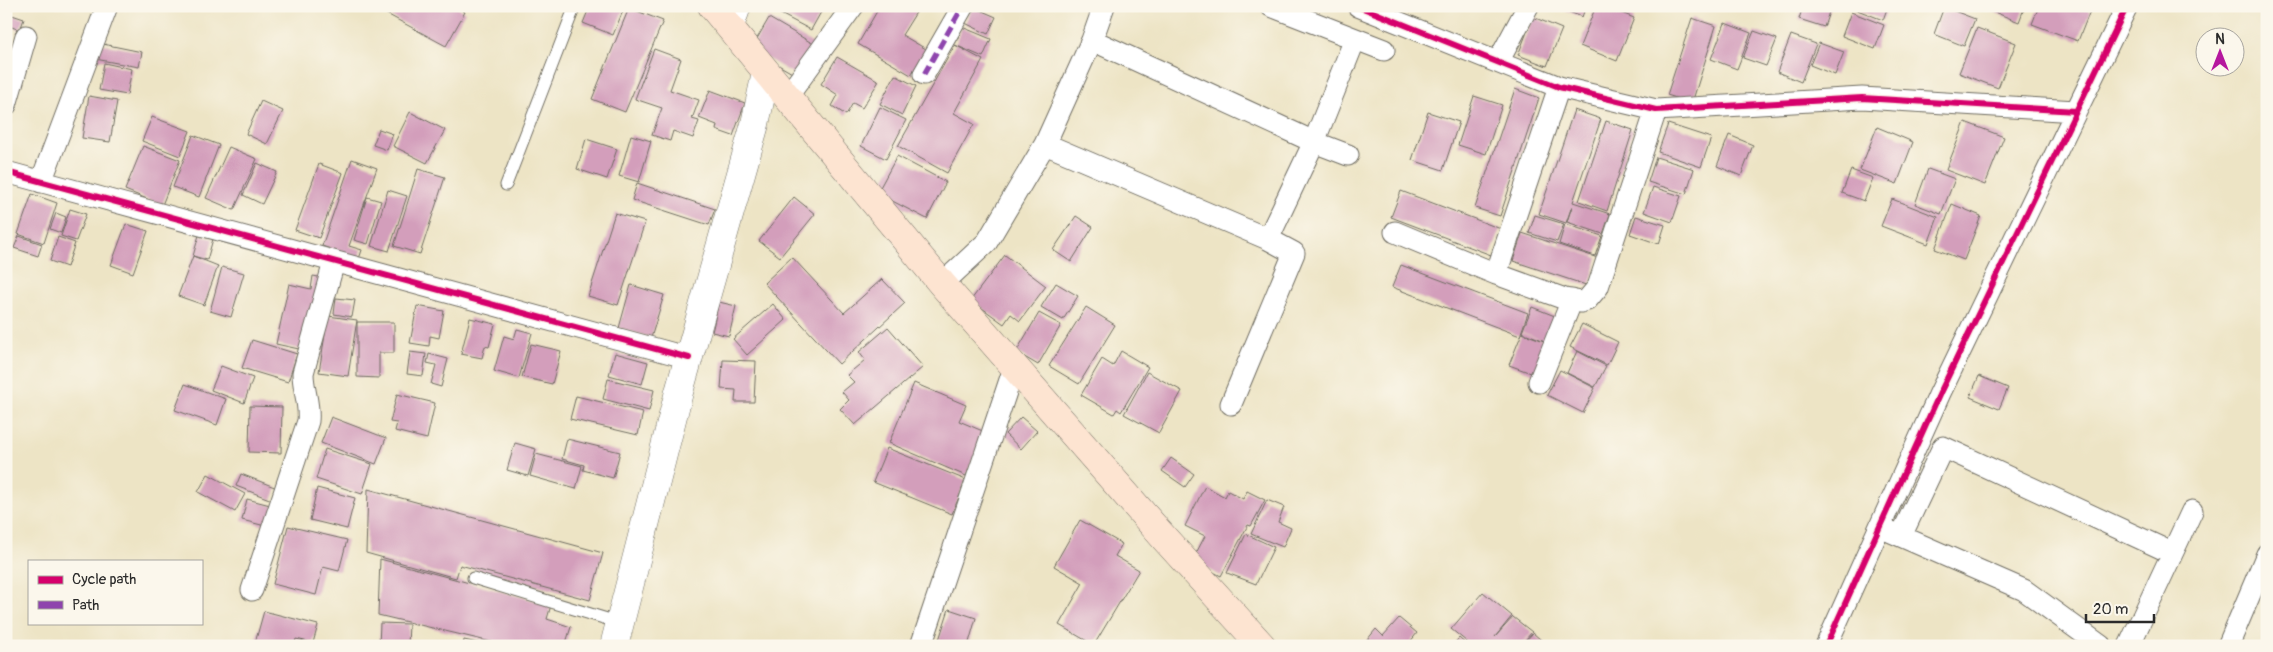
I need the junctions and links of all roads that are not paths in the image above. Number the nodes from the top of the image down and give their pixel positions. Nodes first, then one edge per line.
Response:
1 (107, 6) edge
2 (575, 6) edge
3 (853, 6) edge
4 (963, 6) edge
5 (1104, 6) edge
6 (1271, 6) edge
7 (1358, 6) edge
8 (1528, 6) edge
9 (2127, 6) edge
10 (726, 13) edge
11 (26, 36) dead end
12 (1355, 39) junction
13 (1092, 40) junction
14 (1384, 50) dead end
15 (1498, 62) junction
16 (766, 73) junction
17 (924, 74) dead end
18 (1559, 87) junction
19 (787, 97) junction
20 (6, 105) edge
21 (1656, 110) junction
22 (2076, 111) junction
23 (1314, 142) junction
24 (1045, 144) junction
25 (1348, 155) dead end
26 (6, 172) edge
27 (41, 182) junction
28 (506, 185) dead end
29 (1394, 232) dead end
30 (1268, 239) junction
31 (334, 262) junction
32 (1496, 274) junction
33 (942, 284) junction
34 (1572, 300) junction
35 (689, 358) junction
36 (1014, 368) junction
37 (1539, 382) dead end
38 (1232, 404) dead end
39 (2192, 511) dead end
40 (1880, 526) junction
41 (1901, 536) junction
42 (2172, 553) junction
43 (2267, 554) edge
44 (473, 578) dead end
45 (252, 590) dead end
46 (617, 634) edge
47 (921, 646) edge
48 (1262, 646) edge
49 (1826, 646) edge
50 (2101, 646) edge
51 (2128, 646) edge
52 (2228, 646) edge

1 - 27 street
2 - 28 lane
3 - 19 street
4 - 17 street
5 - 13 street
6 - 12 street
7 - 15 street
8 - 15 street
9 - 22 street
10 - 16 main road
11 - 20 street
12 - 14 street
12 - 23 street
13 - 23 street
13 - 24 street
15 - 18 street
16 - 19 main road
16 - 35 street
18 - 21 street
18 - 32 street
19 - 33 main road
21 - 22 street
21 - 34 street
22 - 40 street
23 - 25 street
23 - 30 street
24 - 30 street
24 - 33 street
26 - 27 street
27 - 31 street
29 - 32 street
30 - 38 street
31 - 35 street
31 - 45 street
32 - 34 street
33 - 36 main road
34 - 37 street
35 - 46 street
36 - 47 street
36 - 48 main road
39 - 42 street
40 - 41 street
40 - 49 street
41 - 42 street
41 - 50 street
42 - 51 street
43 - 52 street
44 - 46 lane

